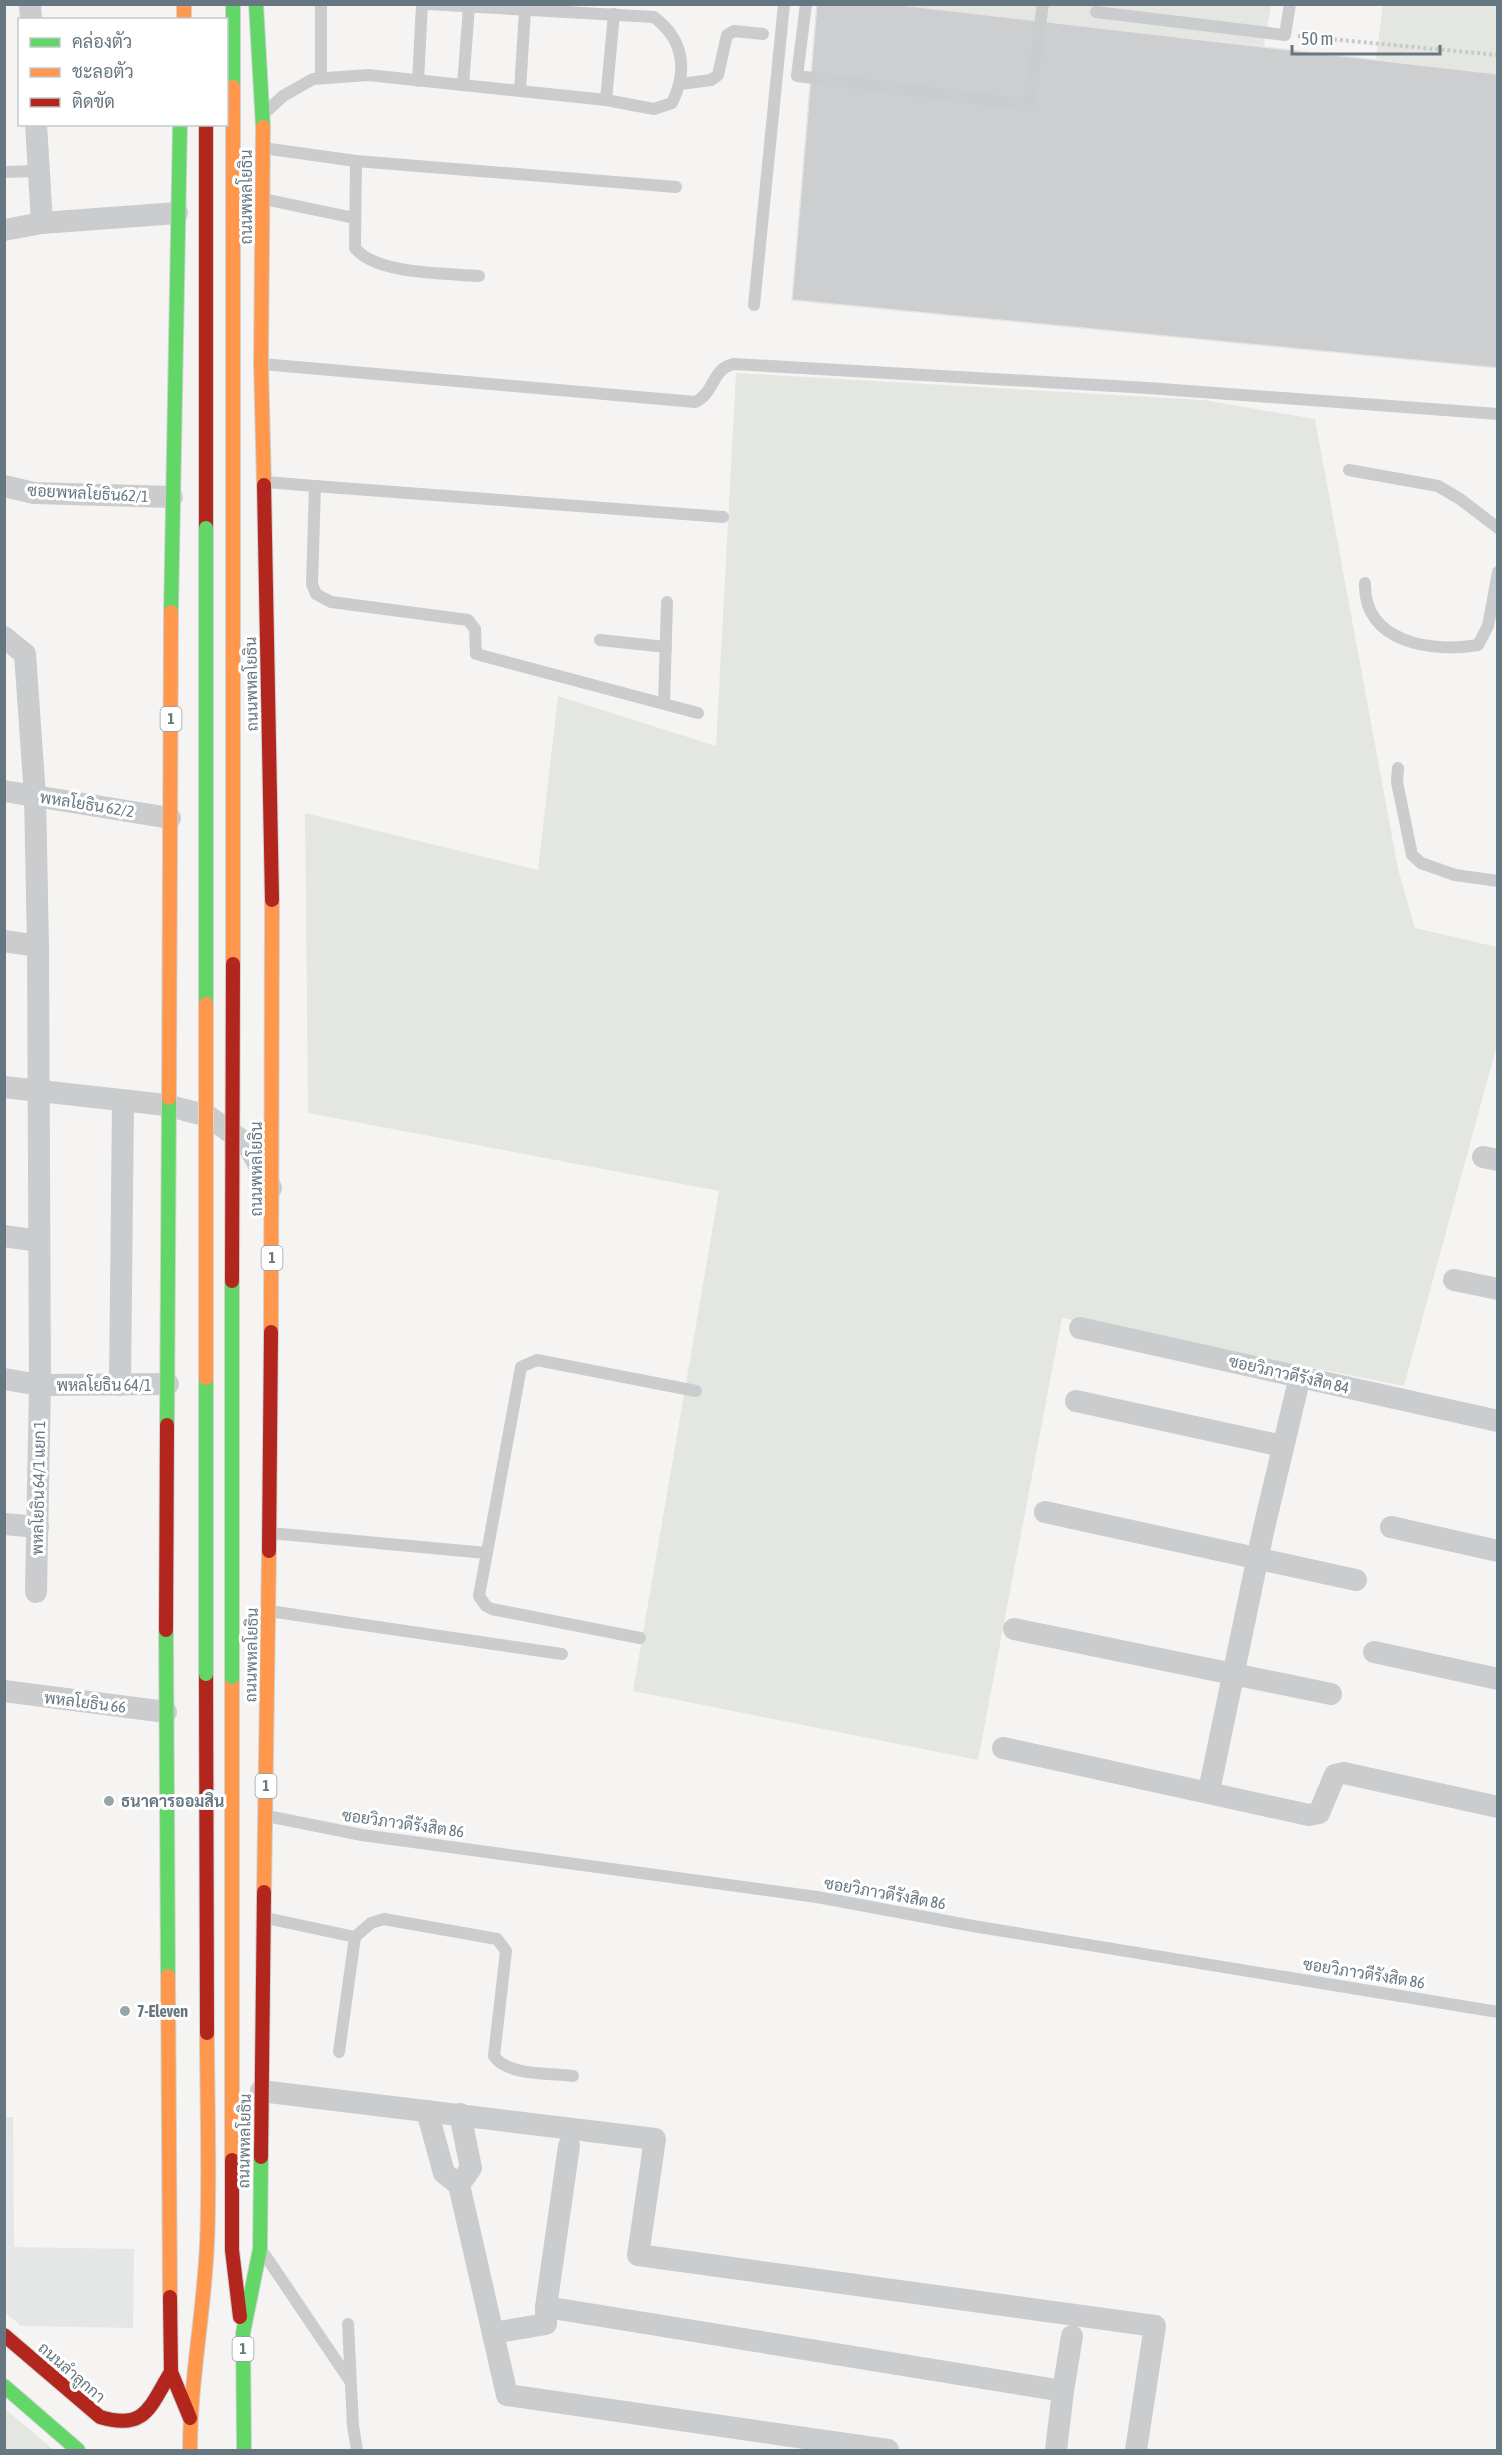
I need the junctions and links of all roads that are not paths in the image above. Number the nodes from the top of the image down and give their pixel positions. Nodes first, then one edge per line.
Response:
1 (233, 4) edge
2 (256, 4) edge
3 (321, 4) edge
4 (422, 4) edge
5 (427, 4) edge
6 (784, 4) edge
7 (806, 4) edge
8 (1043, 4) edge
9 (1290, 4) edge
10 (469, 7) junction
11 (525, 9) junction
12 (1096, 12) dead end
13 (614, 14) junction
14 (763, 34) dead end
15 (321, 78) junction
16 (418, 81) junction
17 (681, 84) junction
18 (463, 85) junction
19 (520, 91) junction
20 (606, 100) junction
21 (263, 114) junction
22 (36, 126) edge
23 (180, 126) edge
24 (206, 126) edge
25 (262, 148) junction
26 (356, 161) junction
27 (38, 171) junction
28 (4, 172) edge
29 (676, 187) dead end
30 (262, 199) junction
31 (177, 213) junction
32 (354, 218) junction
33 (42, 223) junction
34 (4, 230) edge
35 (479, 276) dead end
36 (754, 305) dead end
37 (261, 364) junction
38 (1497, 414) edge
39 (1349, 470) dead end
40 (266, 482) junction
41 (4, 486) edge
42 (315, 486) junction
43 (172, 498) junction
44 (723, 517) dead end
45 (1497, 528) edge
46 (1497, 572) edge
47 (1365, 583) dead end
48 (667, 602) dead end
49 (4, 637) edge
50 (600, 639) dead end
51 (666, 647) junction
52 (664, 703) junction
53 (698, 713) dead end
54 (1398, 768) dead end
55 (4, 791) edge
56 (35, 796) junction
57 (170, 818) junction
58 (1497, 880) edge
59 (272, 889) junction
60 (172, 891) junction
61 (4, 941) edge
62 (38, 946) junction
63 (183, 969) dead end
64 (257, 984) dead end
65 (193, 986) dead end
66 (247, 996) dead end
67 (4, 1087) edge
68 (40, 1091) junction
69 (123, 1101) junction
70 (167, 1105) junction
71 (273, 1193) junction
72 (193, 1208) dead end
73 (246, 1217) dead end
74 (182, 1222) dead end
75 (257, 1232) dead end
76 (4, 1236) edge
77 (39, 1241) junction
78 (1454, 1280) dead end
79 (1497, 1290) edge
80 (168, 1314) junction
81 (271, 1323) junction
82 (1080, 1328) dead end
83 (1300, 1376) junction
84 (4, 1379) edge
85 (168, 1384) junction
86 (40, 1385) junction
87 (120, 1385) junction
88 (696, 1391) dead end
89 (1076, 1401) dead end
90 (1497, 1421) edge
91 (1282, 1446) junction
92 (1045, 1512) dead end
93 (4, 1524) edge
94 (38, 1527) junction
95 (1391, 1527) dead end
96 (270, 1533) junction
97 (1497, 1551) edge
98 (486, 1553) junction
99 (1257, 1560) junction
100 (1356, 1580) dead end
101 (36, 1592) dead end
102 (269, 1611) junction
103 (1014, 1629) dead end
104 (640, 1638) dead end
105 (1374, 1652) dead end
106 (562, 1654) dead end
107 (1233, 1675) junction
108 (1497, 1679) edge
109 (4, 1691) edge
110 (1331, 1694) dead end
111 (166, 1712) junction
112 (1003, 1748) dead end
113 (1209, 1791) junction
114 (1497, 1807) edge
115 (265, 1815) junction
116 (263, 1917) junction
117 (355, 1937) junction
118 (1497, 2012) edge
119 (339, 2052) dead end
120 (573, 2076) dead end
121 (261, 2091) junction
122 (427, 2110) junction
123 (460, 2114) junction
124 (569, 2146) dead end
125 (459, 2184) junction
126 (260, 2249) junction
127 (546, 2307) junction
128 (348, 2324) dead end
129 (243, 2332) junction
130 (492, 2333) junction
131 (4, 2335) edge
132 (1072, 2336) dead end
133 (171, 2372) junction
134 (350, 2381) junction
135 (4, 2386) edge
136 (1063, 2391) junction
137 (190, 2418) junction
138 (78, 2451) edge
139 (190, 2451) edge
140 (244, 2451) edge
141 (357, 2451) edge
142 (888, 2451) edge
143 (1056, 2451) edge
144 (1136, 2451) edge

1 - 129 main road, ถนนพหลโยธิน, bridge
2 - 21 main road, ถนนพหลโยธิน / 1
3 - 15 lane
4 - 16 lane
5 - 10 lane
6 - 36 lane
7 - 8 lane
9 - 12 lane
10 - 11 lane
10 - 18 lane
11 - 13 lane
11 - 19 lane
13 - 17 lane
13 - 20 lane
14 - 17 lane
15 - 16 lane
15 - 21 lane
16 - 18 lane
17 - 20 lane
18 - 19 lane
19 - 20 lane
21 - 25 main road, ถนนพหลโยธิน / 1
22 - 27 street
23 - 31 main road, 1
24 - 137 main road, bridge
25 - 26 lane
25 - 30 main road, ถนนพหลโยธิน / 1
26 - 29 lane
26 - 32 lane
27 - 28 lane
27 - 33 street
30 - 32 lane
30 - 37 main road, ถนนพหลโยธิน / 1
31 - 33 street
31 - 43 main road, 1
32 - 35 lane
33 - 34 street
37 - 38 lane
37 - 40 main road, ถนนพหลโยธิน / 1
39 - 45 lane
40 - 42 lane
40 - 59 main road, ถนนพหลโยธิน / 1
41 - 43 street, ซอยพหลโยธิน62/1
42 - 44 lane
42 - 52 lane
43 - 57 main road, 1
46 - 47 lane
48 - 51 lane
49 - 56 street, พหลโยธิน 64/1 แยก 1
50 - 51 lane
51 - 52 lane
52 - 53 lane
54 - 58 lane
55 - 56 street, พหลโยธิน 62/2
56 - 57 street, พหลโยธิน 62/2
56 - 62 street, พหลโยธิน 64/1 แยก 1
57 - 60 main road, 1
59 - 64 main road
59 - 71 main road, ถนนพหลโยธิน / 1
60 - 63 main road
60 - 70 main road, 1
61 - 62 street
62 - 68 street, พหลโยธิน 64/1 แยก 1
65 - 66 main road
67 - 68 street
68 - 69 street
68 - 77 street, พหลโยธิน 64/1 แยก 1
69 - 70 street
69 - 87 street
70 - 71 street
70 - 80 main road, 1
71 - 81 main road, ถนนพหลโยธิน / 1
72 - 73 main road
74 - 80 main road
75 - 81 main road
76 - 77 street
77 - 86 street, พหลโยธิน 64/1 แยก 1
78 - 79 street
80 - 85 main road, 1
81 - 96 main road, ถนนพหลโยธิน / 1
82 - 83 street, ซอยวิภาวดีรังสิต 84
83 - 90 street, ซอยวิภาวดีรังสิต 84
83 - 91 street
84 - 86 street, พหลโยธิน 64/1
85 - 87 street, พหลโยธิน 64/1
85 - 111 main road, 1
86 - 87 street, พหลโยธิน 64/1
86 - 94 street, พหลโยธิน 64/1 แยก 1
88 - 98 lane
89 - 91 street
91 - 99 street
92 - 99 street
93 - 94 street
94 - 101 street, พหลโยธิน 64/1 แยก 1
95 - 97 street
96 - 98 lane
96 - 102 main road, ถนนพหลโยธิน / 1
98 - 104 lane
99 - 100 street
99 - 107 street
102 - 106 lane
102 - 115 main road, ถนนพหลโยธิน / 1
103 - 107 street
105 - 108 street
107 - 110 street
107 - 113 street
109 - 111 street, พหลโยธิน 66
111 - 133 main road, 1
112 - 113 street
113 - 114 street
115 - 116 main road, ถนนพหลโยธิน / 1
115 - 118 lane, ซอยวิภาวดีรังสิต 86
116 - 117 lane
116 - 121 main road, ถนนพหลโยธิน / 1
117 - 119 lane
117 - 120 lane
121 - 122 street
121 - 126 main road, ถนนพหลโยธิน / 1
122 - 123 street
122 - 125 street
123 - 125 street
123 - 144 street
124 - 127 street
125 - 130 street
126 - 129 main road, ถนนพหลโยธิน / 1
126 - 134 lane
127 - 130 street
127 - 136 street
128 - 134 lane
129 - 140 main road, ถนนพหลโยธิน / 1
130 - 142 street
131 - 133 main road, ถนนลำลูกกา
132 - 136 street
133 - 137 main road, 1
134 - 141 lane
135 - 138 main road
136 - 143 street
137 - 139 main road, 1

